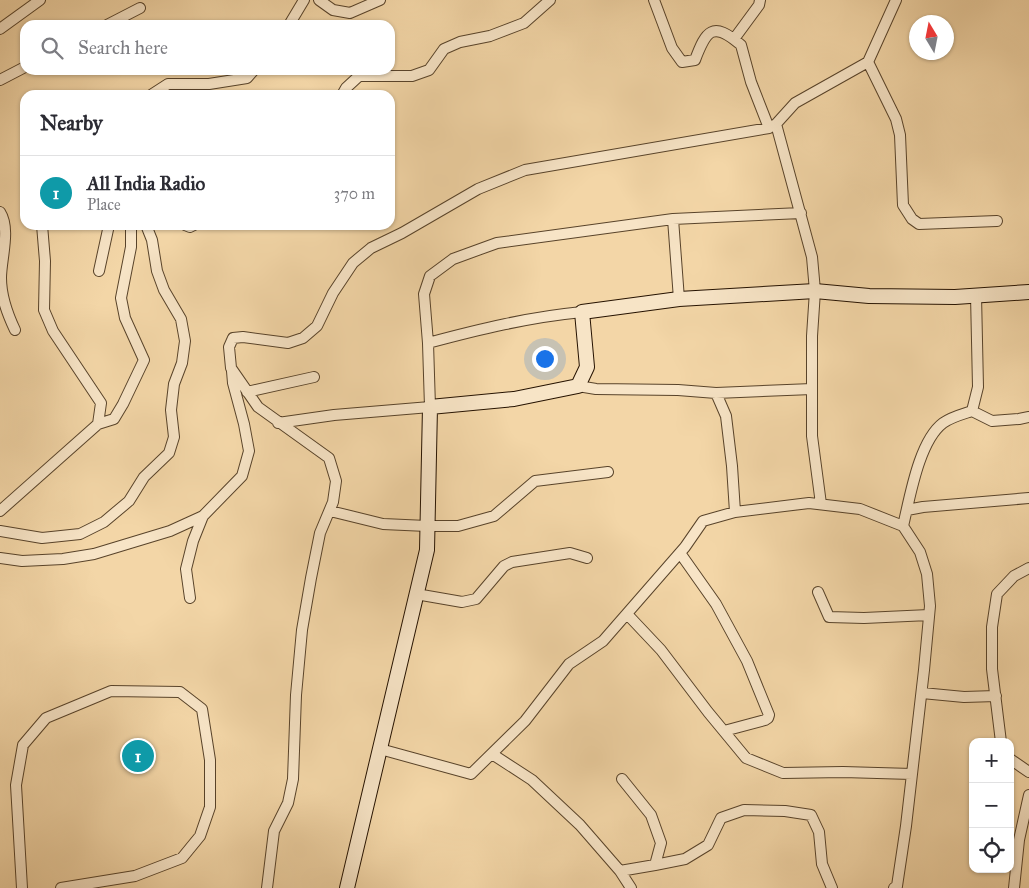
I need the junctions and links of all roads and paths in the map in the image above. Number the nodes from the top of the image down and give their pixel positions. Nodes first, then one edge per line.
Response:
1 (40, 0) edge
2 (304, 0) edge
3 (319, 0) edge
4 (380, 0) edge
5 (654, 0) edge
6 (760, 0) edge
7 (896, 0) edge
8 (547, 2) edge
9 (140, 8) dead end
10 (117, 20) edge
11 (292, 20) edge
12 (0, 29) edge
13 (734, 39) junction
14 (868, 62) junction
15 (20, 70) edge
16 (250, 75) edge
17 (0, 80) edge
18 (159, 90) edge
19 (345, 90) edge
20 (773, 126) junction
21 (0, 212) edge
22 (801, 213) junction
23 (673, 219) junction
24 (997, 221) dead end
25 (42, 230) edge
26 (108, 230) edge
27 (131, 230) edge
28 (148, 230) edge
29 (99, 271) dead end
30 (815, 291) junction
31 (1029, 292) edge
32 (976, 295) junction
33 (679, 298) junction
34 (582, 312) junction
35 (15, 330) dead end
36 (428, 343) junction
37 (231, 368) junction
38 (314, 378) dead end
39 (578, 386) junction
40 (812, 389) junction
41 (247, 392) junction
42 (716, 393) junction
43 (430, 408) junction
44 (972, 411) junction
45 (1029, 417) edge
46 (278, 423) junction
47 (98, 424) junction
48 (608, 472) dead end
49 (1029, 498) edge
50 (821, 504) junction
51 (907, 510) junction
52 (0, 511) edge
53 (330, 511) junction
54 (735, 512) junction
55 (203, 516) junction
56 (427, 526) junction
57 (903, 526) junction
58 (0, 531) edge
59 (680, 553) junction
60 (0, 558) edge
61 (587, 558) dead end
62 (1029, 568) edge
63 (818, 592) dead end
64 (416, 594) junction
65 (190, 598) dead end
66 (627, 614) junction
67 (929, 615) junction
68 (922, 693) junction
69 (996, 696) junction
70 (724, 731) junction
71 (1000, 738) edge
72 (380, 749) junction
73 (492, 754) junction
74 (1014, 762) edge
75 (1029, 772) edge
76 (912, 774) junction
77 (622, 779) dead end
78 (1029, 795) edge
79 (655, 865) junction
80 (620, 871) junction
81 (22, 888) edge
82 (61, 888) edge
83 (267, 888) edge
84 (347, 888) edge
85 (631, 888) edge
86 (832, 888) edge
87 (894, 888) edge
88 (1014, 888) edge

1 - 12 street
2 - 11 street
3 - 4 street
5 - 13 street
6 - 13 street
7 - 14 street
8 - 19 street
9 - 10 street
13 - 20 street
14 - 20 street
14 - 24 street
15 - 17 street
16 - 18 street
20 - 22 street
20 - 37 street
21 - 35 street
22 - 23 street
22 - 30 street
23 - 33 street
23 - 36 street
25 - 47 street
26 - 29 street
27 - 47 street
28 - 58 street
30 - 32 street
30 - 33 street
30 - 40 street
31 - 32 street
32 - 44 street
33 - 34 street
34 - 36 street
34 - 39 street
36 - 43 street
37 - 41 street
37 - 55 street
38 - 41 street
39 - 42 street
39 - 43 street
40 - 42 street
40 - 50 street
41 - 46 street
42 - 54 street
43 - 46 street
43 - 56 street
44 - 45 street
44 - 51 street
46 - 53 street
47 - 52 street
48 - 56 street
49 - 51 street
50 - 54 street
50 - 57 street
51 - 57 street
53 - 56 street
53 - 83 street
54 - 59 street
55 - 60 street
55 - 65 street
56 - 64 street
57 - 67 street
59 - 66 street
59 - 70 street
61 - 64 street
62 - 69 street
63 - 67 street
64 - 72 street
66 - 70 street
66 - 73 street
67 - 68 street
68 - 69 street
68 - 76 street
69 - 71 street
70 - 76 street
72 - 73 street
72 - 84 street
73 - 80 street
74 - 75 street
76 - 87 street
77 - 79 street
78 - 88 street
79 - 80 street
79 - 86 street
80 - 85 street
81 - 82 street

